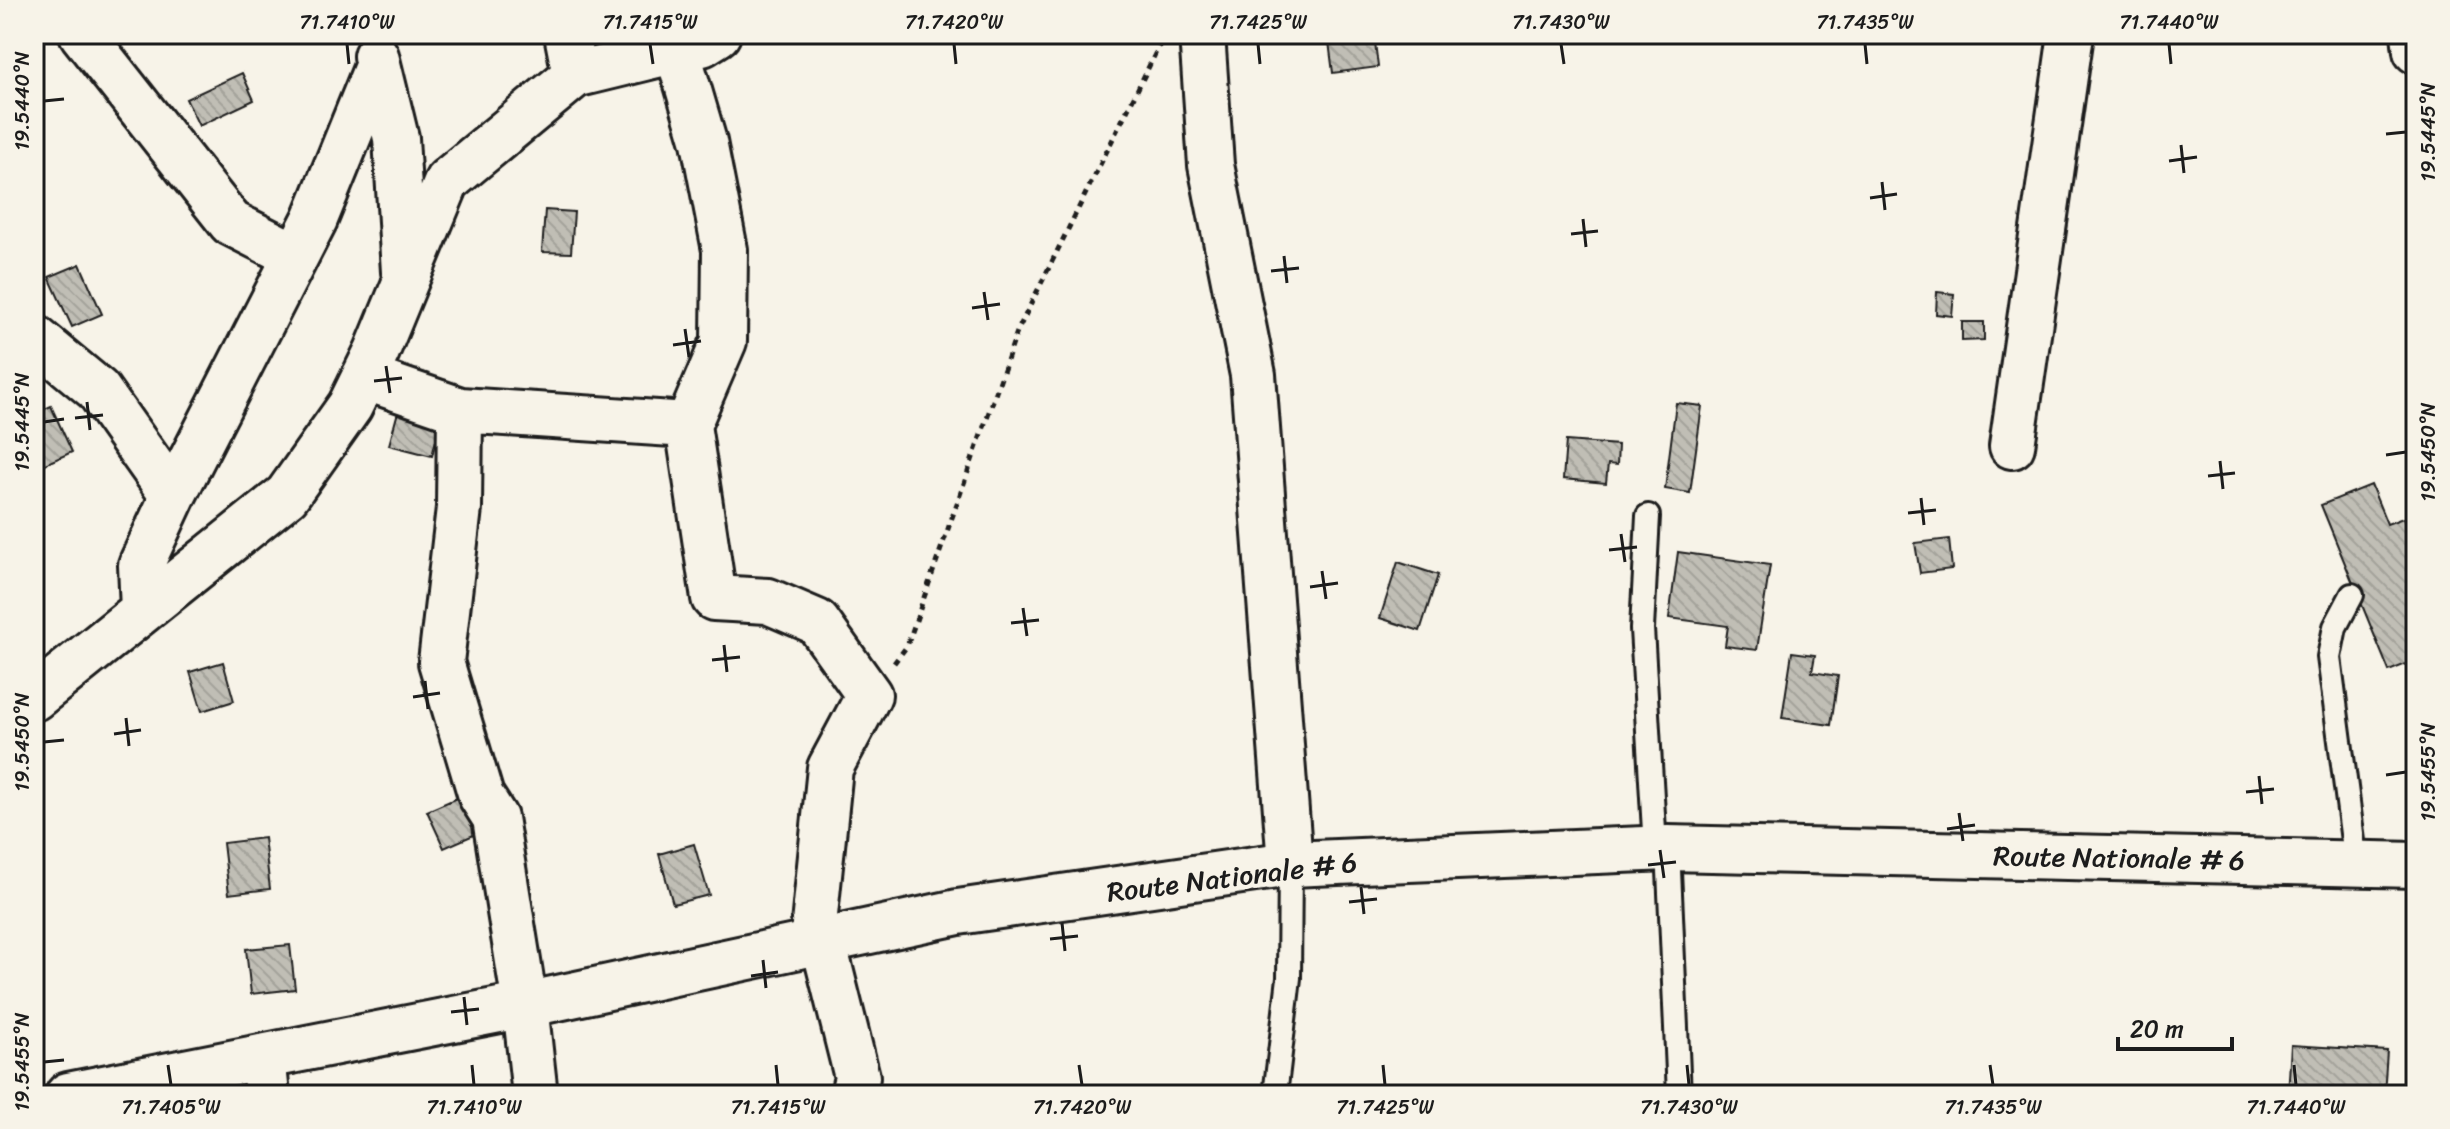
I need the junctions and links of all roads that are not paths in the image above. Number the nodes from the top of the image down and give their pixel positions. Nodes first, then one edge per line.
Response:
1 (82, 34) edge
2 (718, 34) edge
3 (1202, 34) edge
4 (2071, 34) edge
5 (2414, 34) edge
6 (374, 49) edge
7 (677, 50) junction
8 (2416, 51) edge
9 (571, 54) edge
10 (296, 256) junction
11 (405, 283) junction
12 (34, 337) edge
13 (364, 377) junction
14 (460, 410) junction
15 (688, 425) junction
16 (2012, 446) dead end
17 (173, 496) junction
18 (1648, 516) dead end
19 (2352, 595) dead end
20 (143, 610) junction
21 (34, 698) edge
22 (1662, 848) junction
23 (1290, 864) junction
24 (2356, 864) junction
25 (2416, 865) edge
26 (817, 942) junction
27 (525, 1005) junction
28 (265, 1076) edge
29 (68, 1095) edge
30 (535, 1095) edge
31 (853, 1095) edge
32 (1275, 1095) edge
33 (1679, 1095) edge

1 - 10 street
2 - 7 street
3 - 23 street
4 - 16 street
5 - 8 street
6 - 10 street
6 - 11 street
7 - 9 street
7 - 15 street
9 - 11 street
10 - 17 street
11 - 13 street
12 - 17 street
13 - 14 street
13 - 20 street
14 - 15 street
14 - 27 street
15 - 26 street
17 - 20 street
18 - 22 lane
19 - 24 lane
20 - 21 street
22 - 23 street, Route Nationale # 6
22 - 24 street, Route Nationale # 6
22 - 33 lane
23 - 26 street, Route Nationale # 6
23 - 32 lane
24 - 25 street, Route Nationale # 6
26 - 27 street, Route Nationale # 6
26 - 31 street
27 - 28 street, Route Nationale # 6
27 - 30 street
28 - 29 street, Route Nationale # 6

